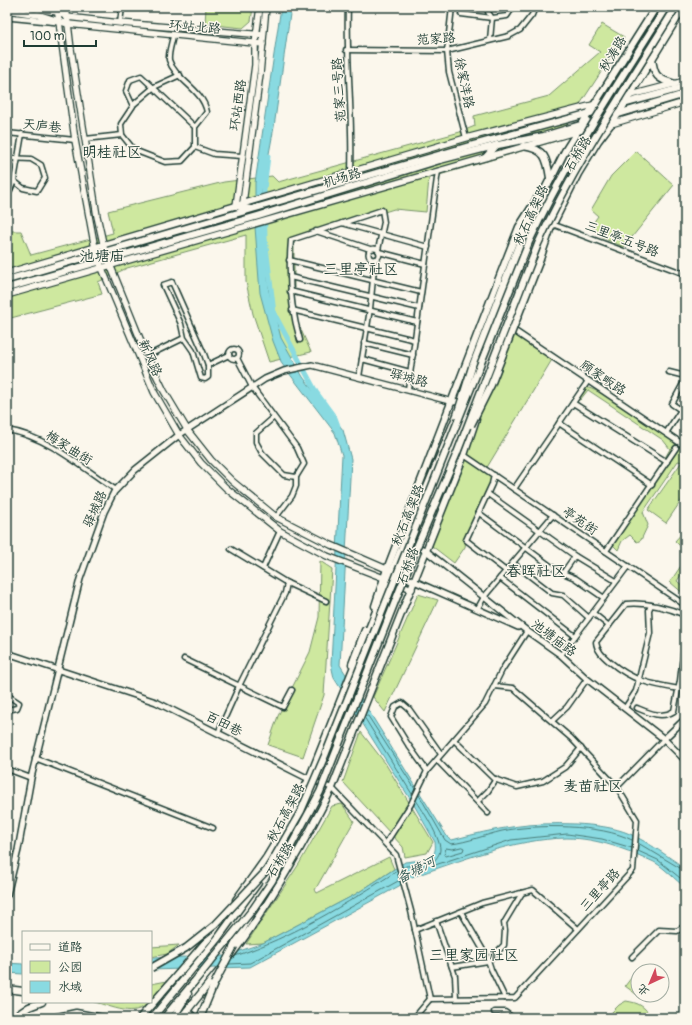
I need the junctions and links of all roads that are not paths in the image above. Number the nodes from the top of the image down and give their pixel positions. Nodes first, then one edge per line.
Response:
1 (22, 7) edge
2 (43, 7) edge
3 (66, 7) edge
4 (122, 7) edge
5 (260, 7) edge
6 (266, 7) edge
7 (348, 7) edge
8 (452, 7) edge
9 (489, 7) edge
10 (513, 7) edge
11 (535, 7) edge
12 (656, 7) edge
13 (666, 7) edge
14 (676, 7) edge
15 (684, 7) edge
16 (7, 10) edge
17 (57, 10) edge
18 (461, 14) dead end
19 (7, 17) edge
20 (67, 17) junction
21 (492, 18) junction
22 (59, 22) junction
23 (120, 23) junction
24 (68, 24) junction
25 (256, 34) junction
26 (262, 35) junction
27 (173, 36) junction
28 (490, 40) junction
29 (255, 44) junction
30 (263, 44) junction
31 (346, 50) junction
32 (447, 51) junction
33 (652, 58) junction
34 (180, 75) junction
35 (685, 81) edge
36 (675, 84) junction
37 (154, 87) junction
38 (685, 87) edge
39 (685, 94) edge
40 (630, 95) junction
41 (685, 102) edge
42 (595, 104) junction
43 (624, 104) junction
44 (133, 105) junction
45 (589, 113) junction
46 (619, 113) junction
47 (582, 124) junction
48 (611, 124) junction
49 (195, 127) junction
50 (578, 131) junction
51 (7, 132) edge
52 (22, 134) junction
53 (122, 135) junction
54 (466, 138) junction
55 (85, 139) junction
56 (75, 140) junction
57 (498, 145) junction
58 (523, 146) junction
59 (195, 147) junction
60 (242, 156) junction
61 (486, 157) junction
62 (7, 158) edge
63 (18, 159) junction
64 (438, 171) junction
65 (351, 172) junction
66 (550, 179) junction
67 (7, 180) edge
68 (14, 181) junction
69 (7, 197) edge
70 (243, 203) junction
71 (236, 206) junction
72 (254, 208) junction
73 (342, 222) junction
74 (552, 224) junction
75 (316, 231) junction
76 (382, 234) junction
77 (103, 244) junction
78 (95, 247) junction
79 (428, 247) junction
80 (370, 249) junction
81 (379, 251) junction
82 (105, 252) junction
83 (96, 254) junction
84 (375, 259) junction
85 (108, 260) junction
86 (289, 260) junction
87 (425, 264) junction
88 (100, 265) junction
89 (111, 266) junction
90 (7, 272) edge
91 (685, 274) edge
92 (290, 277) junction
93 (7, 280) edge
94 (374, 280) junction
95 (7, 288) edge
96 (290, 292) junction
97 (421, 292) junction
98 (7, 295) edge
99 (372, 296) junction
100 (419, 308) junction
101 (292, 310) junction
102 (370, 310) junction
103 (417, 322) junction
104 (367, 328) junction
105 (509, 328) junction
106 (184, 338) junction
107 (300, 340) dead end
108 (415, 340) junction
109 (364, 342) junction
110 (229, 355) junction
111 (413, 355) junction
112 (147, 356) junction
113 (237, 358) junction
114 (362, 359) junction
115 (208, 365) junction
116 (410, 372) junction
117 (669, 372) dead end
118 (685, 376) edge
119 (359, 377) junction
120 (685, 380) edge
121 (588, 381) junction
122 (252, 387) junction
123 (408, 389) junction
124 (463, 401) junction
125 (453, 402) junction
126 (573, 403) junction
127 (273, 418) junction
128 (559, 423) junction
129 (7, 430) edge
130 (188, 431) junction
131 (666, 433) junction
132 (179, 435) junction
133 (685, 446) edge
134 (447, 447) junction
135 (676, 448) dead end
136 (457, 453) junction
137 (464, 455) junction
138 (667, 462) junction
139 (494, 475) junction
140 (296, 477) junction
141 (652, 485) junction
142 (514, 489) junction
143 (116, 490) junction
144 (488, 494) junction
145 (480, 513) junction
146 (553, 515) junction
147 (276, 517) junction
148 (540, 530) junction
149 (280, 531) junction
150 (404, 541) junction
151 (526, 548) junction
152 (231, 549) dead end
153 (425, 550) junction
154 (606, 551) junction
155 (575, 556) junction
156 (513, 563) junction
157 (628, 566) junction
158 (264, 568) junction
159 (390, 570) junction
160 (506, 571) junction
161 (563, 573) junction
162 (500, 578) junction
163 (386, 580) junction
164 (414, 581) junction
165 (616, 581) junction
166 (287, 583) junction
167 (412, 589) junction
168 (484, 597) junction
169 (604, 598) junction
170 (326, 601) dead end
171 (651, 605) junction
172 (685, 605) edge
173 (478, 608) junction
174 (593, 613) junction
175 (685, 615) edge
176 (589, 618) junction
177 (609, 626) junction
178 (527, 632) junction
179 (575, 636) junction
180 (685, 638) edge
181 (7, 653) edge
182 (561, 655) junction
183 (184, 659) dead end
184 (58, 668) junction
185 (587, 679) junction
186 (638, 680) junction
187 (239, 686) junction
188 (494, 686) junction
189 (679, 689) junction
190 (292, 690) dead end
191 (7, 695) edge
192 (625, 708) junction
193 (638, 708) dead end
194 (7, 710) edge
195 (685, 719) edge
196 (552, 721) junction
197 (218, 733) junction
198 (664, 739) junction
199 (454, 740) junction
200 (581, 748) junction
201 (441, 754) junction
202 (35, 758) junction
203 (437, 760) junction
204 (685, 760) edge
205 (7, 769) edge
206 (427, 771) junction
207 (30, 778) junction
208 (309, 779) junction
209 (496, 779) junction
210 (617, 787) junction
211 (332, 788) junction
212 (478, 801) junction
213 (488, 813) dead end
214 (213, 828) dead end
215 (386, 843) junction
216 (267, 870) junction
217 (522, 892) junction
218 (7, 895) edge
219 (253, 909) junction
220 (461, 912) junction
221 (436, 921) junction
222 (685, 926) edge
223 (578, 929) junction
224 (415, 930) junction
225 (632, 957) dead end
226 (488, 961) junction
227 (152, 967) edge
228 (452, 967) junction
229 (194, 982) junction
230 (7, 989) edge
231 (22, 991) edge
232 (430, 998) junction
233 (456, 998) junction
234 (505, 998) junction
235 (39, 1003) edge
236 (187, 1010) junction
237 (494, 1012) dead end
238 (13, 1018) edge
239 (53, 1018) edge
240 (104, 1018) edge
241 (140, 1018) edge
242 (152, 1018) edge
243 (164, 1018) edge
244 (172, 1018) edge
245 (181, 1018) edge
246 (195, 1018) edge
247 (200, 1018) edge
248 (414, 1018) edge
249 (513, 1018) edge

1 - 17 main road, 环站北路
2 - 17 street
3 - 20 main road, 新风路
4 - 23 street
5 - 25 main road, 环站西路
6 - 26 main road, 环站西路
7 - 31 street, 范家三号路
8 - 32 street, 徐家洋路
9 - 21 street
10 - 21 street
11 - 28 street, 范家路
12 - 42 main road, 秋涛路
13 - 134 main road, 秋石高架路, bridge
14 - 136 main road, 秋石高架路, bridge
15 - 33 main road
16 - 22 main road, 环站北路
17 - 20 main road, 环站北路
17 - 22 main road, 新风路
18 - 21 street
19 - 22 street
20 - 23 main road, 环站北路
20 - 24 main road, 新风路
21 - 28 street
22 - 24 main road, 环站北路
22 - 56 main road, 新风路
23 - 25 main road, 环站北路
24 - 27 main road, 环站北路
24 - 55 main road, 新风路
25 - 26 main road, 环站北路
25 - 29 main road, 环站西路
26 - 30 main road, 环站西路
27 - 29 main road, 环站北路
27 - 34 street
28 - 32 street, 范家路
29 - 30 main road, 环站北路
29 - 60 main road, 环站西路
30 - 70 main road, 环站西路
31 - 32 street, 范家路
31 - 65 street, 范家三号路
32 - 54 street, 徐家洋路
33 - 36 main road
33 - 40 main road
34 - 37 street
34 - 49 street
35 - 36 main road, 机场路
36 - 40 main road, 机场路
37 - 44 street
37 - 44 street
37 - 49 street
38 - 43 main road, 机场路
39 - 46 main road, 机场路
40 - 42 main road, 机场路
40 - 43 main road
41 - 48 main road, 机场路
42 - 45 main road, 秋涛路
42 - 54 main road, 机场路
43 - 45 main road, 机场路
43 - 46 main road, 石桥路
44 - 53 street
45 - 47 main road, 石桥路
45 - 72 main road, 机场路
46 - 47 main road, 机场路
46 - 48 main road, 石桥路
47 - 50 main road, 石桥路
47 - 57 main road, 机场路
48 - 50 main road, 机场路
48 - 74 main road, 石桥路
49 - 59 street
50 - 58 main road, 机场路
50 - 66 main road, 石桥路
51 - 52 street, 天庐巷
52 - 56 street, 天庐巷
52 - 63 street
53 - 55 street
53 - 59 street
54 - 65 main road, 机场路
55 - 77 main road, 新风路
56 - 78 main road, 新风路
57 - 61 main road
57 - 85 main road, 机场路
58 - 61 main road, 机场路
58 - 66 main road
59 - 60 street
60 - 71 main road, 环站西路
61 - 64 main road, 机场路
62 - 63 street
63 - 68 street
63 - 68 street
64 - 79 street
64 - 89 main road, 机场路
65 - 70 main road, 机场路
66 - 124 main road, 石桥路
66 - 125 main road
66 - 134 main road, bridge
67 - 68 street
68 - 69 street
70 - 71 main road, 机场路
71 - 72 main road
71 - 77 main road, 机场路
72 - 82 main road, 机场路
73 - 75 street
73 - 76 street
73 - 76 street
74 - 91 street, 三里亭五号路
74 - 105 main road, 石桥路
74 - 136 main road, bridge
75 - 80 street
75 - 86 street
76 - 79 street
76 - 81 street
77 - 78 main road, 机场路
77 - 82 main road, 新风路
78 - 83 main road, 新风路
78 - 90 main road, 机场路
79 - 87 street
80 - 81 street
80 - 84 street
81 - 84 street
81 - 87 street
82 - 83 main road, 机场路
82 - 85 main road, 新风路
83 - 88 main road, 新风路
83 - 93 main road, 机场路
84 - 94 street
85 - 88 main road, 机场路
85 - 89 main road, 新风路
86 - 92 street
86 - 94 street
87 - 97 street
88 - 89 main road, 机场路
88 - 95 main road, 机场路
88 - 98 main road, 机场路
88 - 132 main road, 新风路
89 - 112 main road, 新风路
92 - 96 street
92 - 99 street
94 - 97 street
94 - 99 street
96 - 101 street
96 - 102 street
97 - 100 street
99 - 100 street
99 - 102 street
100 - 103 street
101 - 104 street
101 - 107 street
102 - 103 street
102 - 104 street
103 - 108 street
104 - 108 street
104 - 109 street
105 - 121 street, 顾家畈路
105 - 137 main road, 石桥路
106 - 112 street
106 - 115 street
106 - 115 street
108 - 111 street
109 - 111 street
109 - 114 street
110 - 113 street
110 - 113 street
110 - 115 street
111 - 116 street
112 - 130 main road, 新风路
113 - 122 street
114 - 116 street
114 - 119 street
116 - 123 street
117 - 118 street
119 - 122 street, 驿城路
119 - 123 street, 驿城路
120 - 131 street
121 - 126 street
121 - 131 street, 顾家畈路
122 - 127 street
122 - 130 street, 驿城路
123 - 125 street, 驿城路
124 - 125 street, 驿城路
124 - 150 main road, 石桥路
125 - 159 main road
126 - 128 street
126 - 138 street
127 - 140 street
127 - 140 street
128 - 141 street
128 - 142 street
129 - 143 street, 梅家曲街
130 - 132 street, 驿城路
130 - 147 main road, 新风路
131 - 133 street, 顾家畈路
132 - 143 street, 驿城路
132 - 149 main road, 新风路
134 - 216 main road, 秋石高架路, bridge
135 - 138 street
136 - 219 main road, 秋石高架路, bridge
137 - 139 street, 亭苑街
137 - 153 main road, 石桥路
138 - 141 street
139 - 142 street, 亭苑街
139 - 144 street
140 - 147 street
141 - 154 street
142 - 146 street, 亭苑街
143 - 184 street, 驿城路
144 - 145 street
144 - 148 street
145 - 151 street
145 - 160 street
146 - 148 street
146 - 154 street, 亭苑街
147 - 159 main road, 新风路
148 - 151 street
148 - 155 street
149 - 158 street
149 - 163 main road, 新风路
150 - 153 street, 池塘庙路
150 - 159 main road, 石桥路
151 - 156 street
151 - 161 street
152 - 158 street
153 - 164 main road, 石桥路
153 - 168 street, 池塘庙路
154 - 157 street, 亭苑街
155 - 161 street
155 - 165 street
156 - 160 street
156 - 176 street
157 - 165 street
157 - 172 street, 亭苑街
158 - 166 street
159 - 163 main road, 石桥路
159 - 164 main road, 新风路
160 - 162 street
161 - 169 street
162 - 168 street
162 - 179 street
163 - 167 main road, 新风路
163 - 208 main road, 石桥路
164 - 167 main road, 石桥路
164 - 173 street
165 - 169 street
166 - 170 street
166 - 187 street
167 - 211 main road, 石桥路
168 - 173 street
168 - 178 street, 池塘庙路
169 - 174 street
171 - 175 street
171 - 177 street
171 - 186 street
173 - 178 street
174 - 176 street
174 - 177 street
176 - 179 street
177 - 186 street
178 - 182 street, 池塘庙路
178 - 188 street
179 - 182 street
180 - 189 street
181 - 184 street, 百田巷
182 - 185 street, 池塘庙路
183 - 187 street
184 - 197 street, 百田巷
184 - 202 street, 驿城路
185 - 192 street, 池塘庙路
185 - 196 street
186 - 189 street
186 - 192 street
187 - 190 street
187 - 197 street
188 - 196 street, 三里亭路
188 - 199 street
189 - 193 street
191 - 194 street
192 - 198 street, 池塘庙路
195 - 198 street
196 - 200 street, 三里亭路
197 - 208 street, 百田巷
198 - 204 street, 池塘庙路
198 - 210 street
199 - 201 street
199 - 209 street
200 - 209 street
200 - 210 street, 三里亭路
201 - 203 street
201 - 206 street
202 - 207 street, 驿城路
202 - 214 street
203 - 206 street
203 - 212 street
205 - 207 street
206 - 215 street
207 - 218 street, 驿城路
208 - 211 street, 百田巷
208 - 241 main road, 石桥路
209 - 212 street
210 - 223 street, 三里亭路
211 - 215 street, 百田巷
211 - 236 main road, 石桥路, bridge
212 - 213 street
215 - 224 street, 百田巷
216 - 227 main road, bridge
216 - 242 main road, 秋石高架路, bridge
217 - 220 street
217 - 223 street
217 - 226 street
219 - 229 main road, 秋石高架路, bridge
219 - 247 main road, bridge
220 - 221 street
220 - 226 street
221 - 224 street
221 - 228 street
222 - 225 street
223 - 234 street, 三里亭路
224 - 232 street
226 - 228 street
226 - 234 street
228 - 233 street
229 - 243 main road, 秋石高架路
229 - 244 main road
230 - 231 main road
232 - 233 street, 三里亭路
232 - 248 street
233 - 234 street, 三里亭路
235 - 238 main road
236 - 245 main road, 石桥路
236 - 246 street
237 - 249 street
239 - 240 main road

